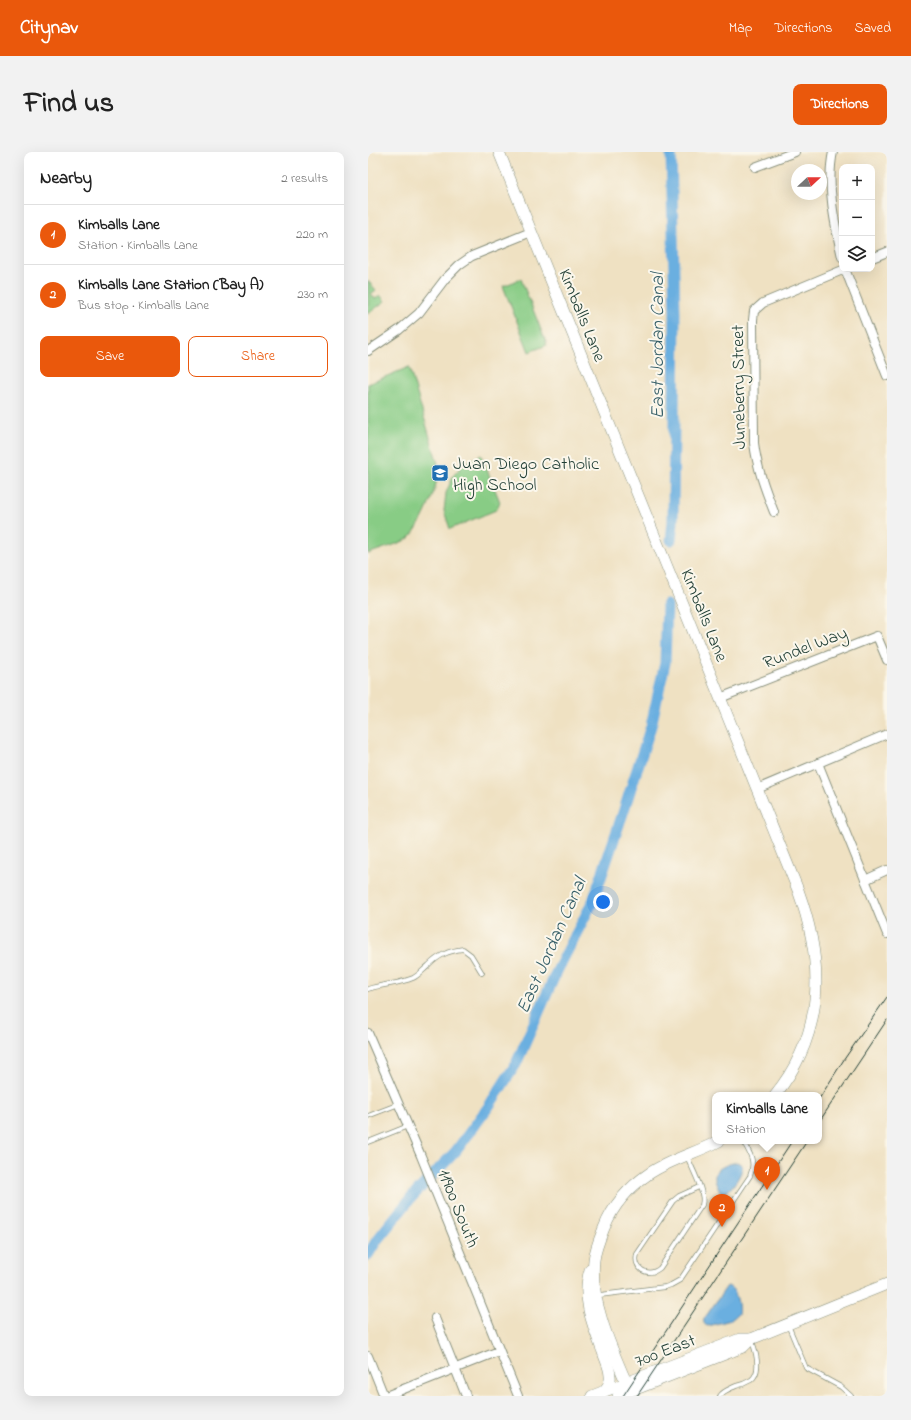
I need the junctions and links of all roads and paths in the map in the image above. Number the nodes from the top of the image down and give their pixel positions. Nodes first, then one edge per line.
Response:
1 (499, 152) edge
2 (795, 152) edge
3 (833, 152) edge
4 (755, 168) dead end
5 (531, 232) junction
6 (839, 245) edge
7 (887, 252) edge
8 (875, 257) edge
9 (839, 271) edge
10 (846, 272) edge
11 (368, 351) edge
12 (887, 376) edge
13 (774, 512) dead end
14 (887, 660) edge
15 (720, 698) junction
16 (887, 734) edge
17 (818, 763) junction
18 (756, 789) junction
19 (887, 870) edge
20 (865, 880) junction
21 (887, 934) edge
22 (482, 973) dead end
23 (368, 989) edge
24 (368, 1033) edge
25 (777, 1092) edge
26 (399, 1104) junction
27 (368, 1116) edge
28 (408, 1126) junction
29 (368, 1142) edge
30 (712, 1144) edge
31 (744, 1144) edge
32 (687, 1155) junction
33 (700, 1187) junction
34 (594, 1260) junction
35 (887, 1284) edge
36 (600, 1295) junction
37 (435, 1318) dead end
38 (788, 1324) junction
39 (751, 1339) junction
40 (499, 1351) junction
41 (368, 1356) edge
42 (455, 1368) junction
43 (631, 1386) junction
44 (597, 1394) edge
45 (385, 1396) edge
46 (466, 1396) edge
47 (518, 1396) edge
48 (618, 1396) edge
49 (720, 1396) edge
50 (851, 1396) edge

1 - 5 street, Kimballs Lane
2 - 4 street
3 - 6 street
5 - 11 street
5 - 15 street, Kimballs Lane
7 - 8 street
9 - 13 street, Juneberry Street
10 - 12 street
14 - 15 street, Rundel Way
15 - 18 street, Kimballs Lane
16 - 17 street
17 - 18 street
17 - 20 street
18 - 25 street, Kimballs Lane
19 - 20 street
20 - 21 street
22 - 23 lane
24 - 26 street, 11900 South
26 - 27 lane
26 - 28 street, 11900 South
28 - 29 lane
28 - 40 street, 11900 South
30 - 32 street
31 - 36 lane
32 - 33 lane
32 - 34 street
33 - 33 lane
34 - 36 street
34 - 43 street
34 - 44 street
35 - 38 street, 700 East
36 - 43 street
37 - 42 street
38 - 39 street, 700 East
38 - 50 lane
39 - 43 street, 700 East
39 - 49 lane
40 - 42 street
40 - 47 street, 11900 South
41 - 45 street
42 - 45 street
42 - 46 street
43 - 44 street, 700 East
43 - 48 street, 700 East

